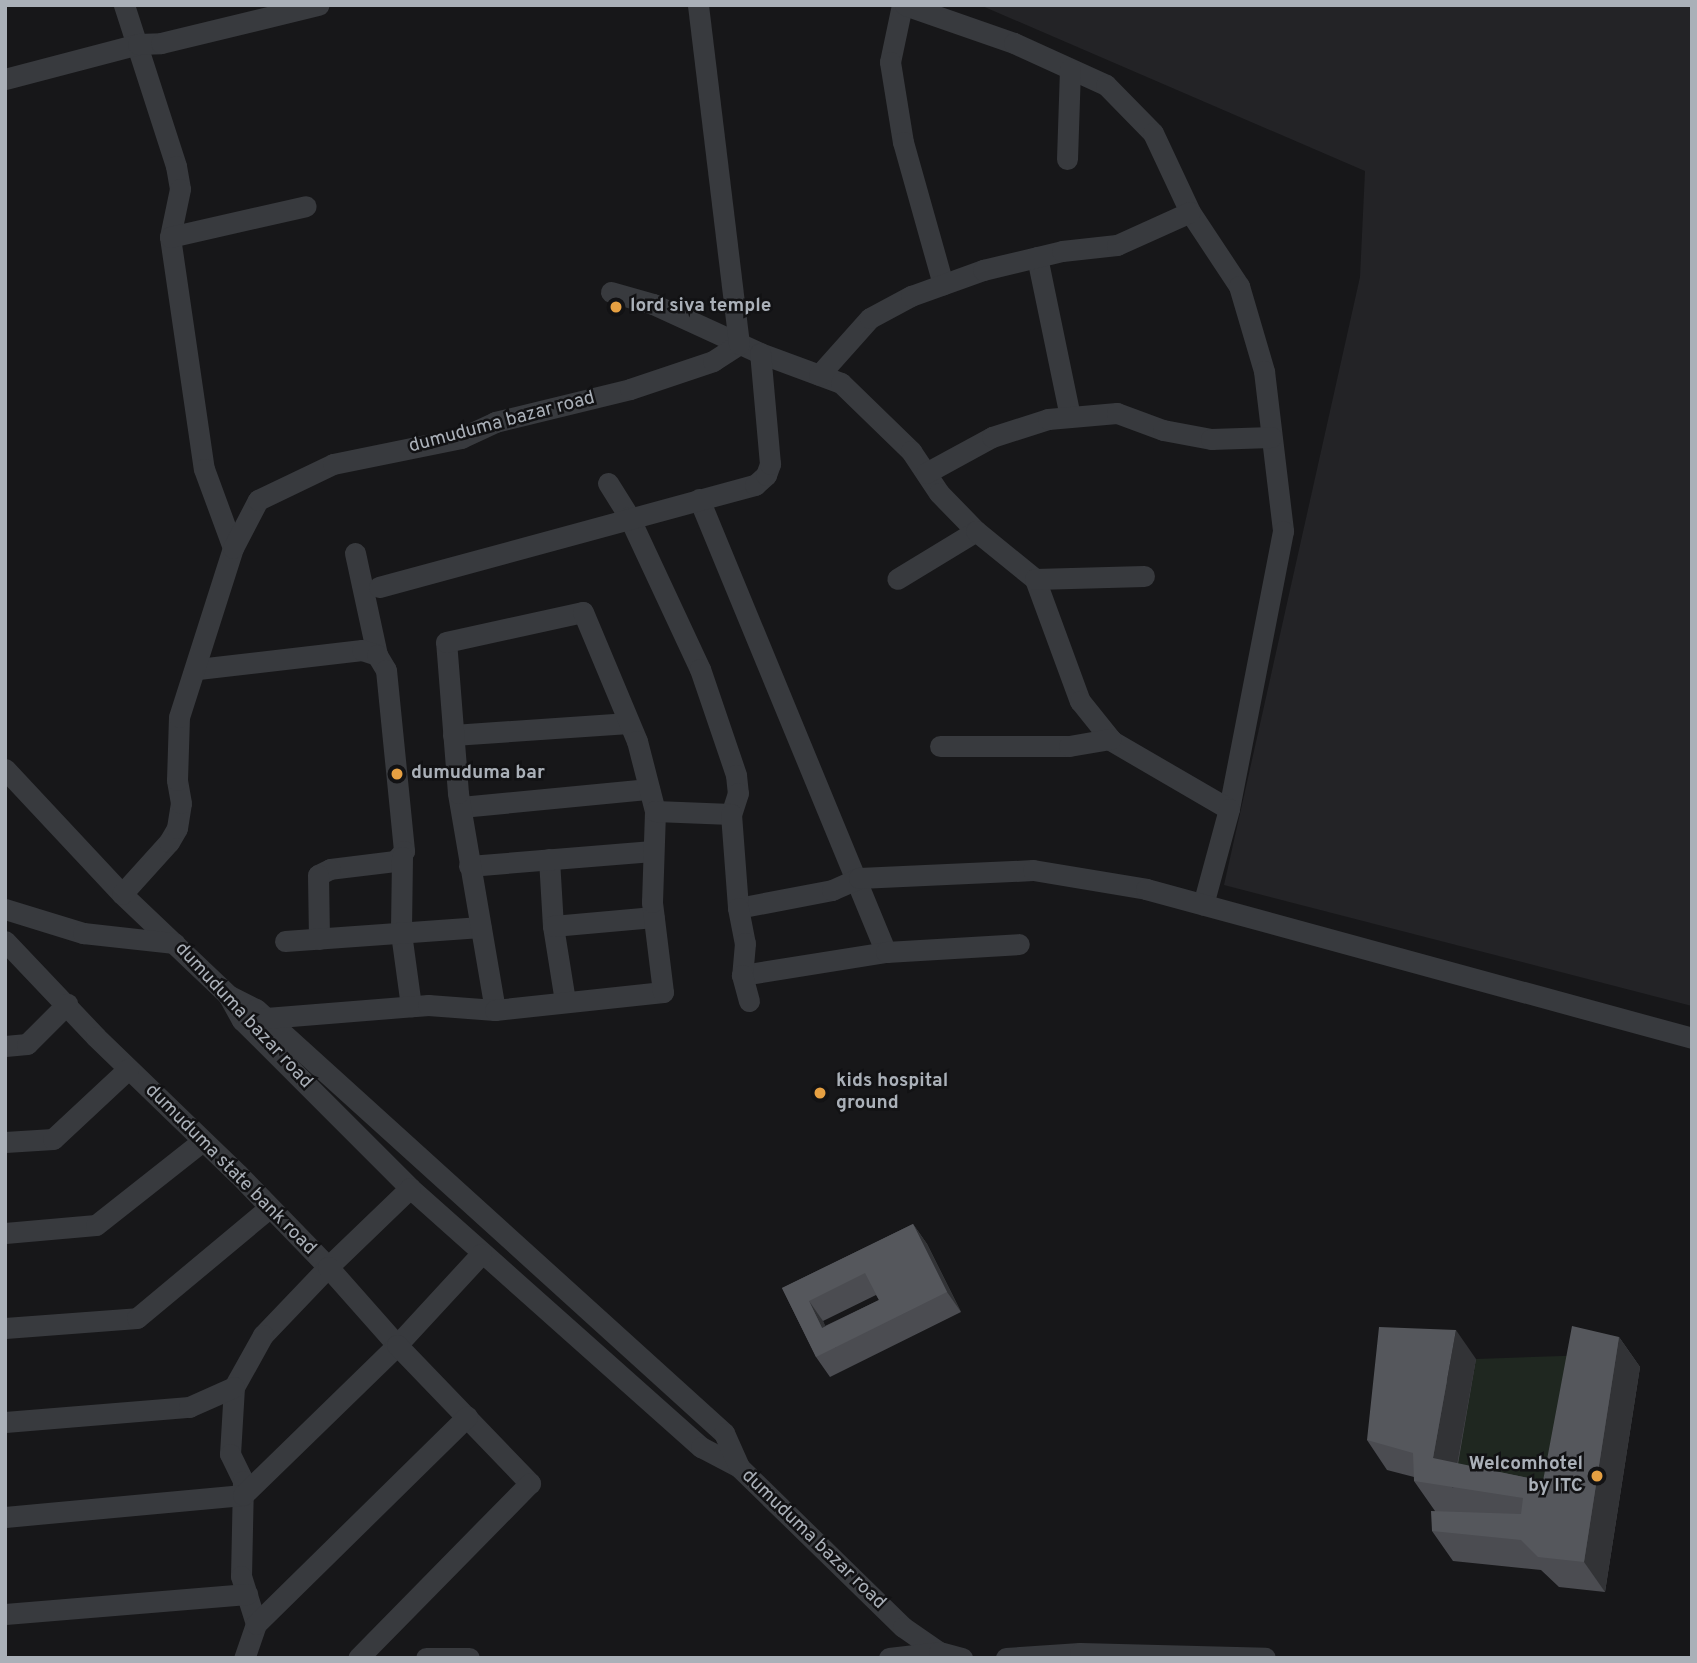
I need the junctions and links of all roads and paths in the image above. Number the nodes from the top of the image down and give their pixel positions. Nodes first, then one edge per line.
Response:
1 (124, 5) edge
2 (318, 5) edge
3 (698, 5) edge
4 (903, 5) edge
5 (138, 44) junction
6 (1070, 69) junction
7 (5, 79) edge
8 (1067, 159) dead end
9 (306, 206) dead end
10 (1190, 212) junction
11 (170, 237) junction
12 (1037, 257) junction
13 (943, 284) junction
14 (611, 292) dead end
15 (739, 344) junction
16 (760, 353) junction
17 (819, 375) junction
18 (1070, 417) junction
19 (1270, 438) junction
20 (926, 473) junction
21 (608, 482) dead end
22 (699, 499) junction
23 (629, 517) junction
24 (976, 531) junction
25 (233, 548) junction
26 (355, 553) dead end
27 (1144, 576) dead end
28 (897, 579) dead end
29 (1035, 579) junction
30 (379, 587) dead end
31 (377, 655) junction
32 (198, 669) junction
33 (629, 723) junction
34 (453, 735) junction
35 (1110, 739) junction
36 (940, 746) dead end
37 (5, 769) edge
38 (649, 789) junction
39 (461, 807) junction
40 (1229, 809) junction
41 (655, 811) junction
42 (731, 814) junction
43 (652, 851) junction
44 (402, 857) junction
45 (549, 859) junction
46 (470, 866) junction
47 (859, 878) junction
48 (122, 894) junction
49 (1203, 905) junction
50 (738, 908) junction
51 (5, 909) edge
52 (654, 917) junction
53 (553, 926) junction
54 (480, 927) junction
55 (401, 933) junction
56 (319, 939) junction
57 (5, 941) edge
58 (285, 941) dead end
59 (174, 943) junction
60 (1019, 944) dead end
61 (886, 953) junction
62 (743, 975) junction
63 (228, 995) junction
64 (565, 1001) junction
65 (749, 1001) dead end
66 (67, 1004) junction
67 (411, 1006) junction
68 (495, 1010) junction
69 (266, 1018) junction
70 (1692, 1038) edge
71 (5, 1046) edge
72 (128, 1069) junction
73 (5, 1142) edge
74 (201, 1142) junction
75 (410, 1188) junction
76 (269, 1208) junction
77 (5, 1233) edge
78 (481, 1254) junction
79 (328, 1267) junction
80 (5, 1328) edge
81 (397, 1345) junction
82 (234, 1387) junction
83 (467, 1417) junction
84 (5, 1422) edge
85 (739, 1467) junction
86 (243, 1494) junction
87 (5, 1517) edge
88 (247, 1594) junction
89 (5, 1614) edge
90 (256, 1624) junction
91 (939, 1651) junction
92 (244, 1658) edge
93 (358, 1658) edge
94 (426, 1658) edge
95 (469, 1658) edge
96 (889, 1658) edge
97 (962, 1658) edge
98 (1006, 1658) edge
99 (1265, 1658) edge

1 - 5 street
2 - 5 street
3 - 15 street
4 - 6 street
4 - 13 street
5 - 7 street
5 - 11 street
6 - 8 street
6 - 10 street
9 - 11 street
10 - 12 street
10 - 19 street
11 - 25 street
12 - 13 street
12 - 18 street
13 - 17 street
14 - 15 street
15 - 16 street
15 - 25 street, dumuduma bazar road
16 - 17 street
16 - 22 street
17 - 20 street
18 - 19 street
18 - 20 street
19 - 40 street
20 - 24 street
21 - 23 street
22 - 23 street
22 - 47 street
23 - 30 street
23 - 42 street
24 - 28 street
24 - 29 street
25 - 32 street, dumuduma bazar road
26 - 31 street
27 - 29 street
29 - 35 street
31 - 32 street
31 - 44 street
32 - 48 street, dumuduma bazar road
33 - 34 street
33 - 34 street
33 - 38 street
34 - 39 street
35 - 36 street
35 - 40 street
37 - 48 street
38 - 39 street
38 - 41 street
39 - 46 street
40 - 49 street
41 - 42 street
41 - 43 street
42 - 50 street
43 - 45 street
43 - 52 street
44 - 55 street
44 - 56 street
45 - 46 street
45 - 53 street
46 - 54 street
47 - 49 street
47 - 50 street
47 - 61 street
48 - 59 street, dumuduma bazar road
49 - 70 street
50 - 62 street
51 - 59 street
52 - 53 street
52 - 64 street
53 - 64 street
54 - 55 street
54 - 68 street
55 - 56 street
55 - 67 street
56 - 58 street
57 - 66 street, dumuduma state bank road
59 - 63 street, dumuduma bazar road
60 - 61 street
61 - 62 street
62 - 65 street
63 - 69 street
63 - 75 street, dumuduma bazar road
64 - 68 street
66 - 71 street
66 - 72 street, dumuduma state bank road
67 - 68 street
67 - 69 street
69 - 85 street
72 - 73 street
72 - 74 street, dumuduma state bank road
74 - 76 street, dumuduma state bank road
74 - 77 street
75 - 78 street, dumuduma bazar road
75 - 79 street
76 - 79 street, dumuduma state bank road
76 - 80 street
78 - 81 street
78 - 85 street, dumuduma bazar road
79 - 81 street
79 - 82 street, dumuduma state bank road
81 - 83 street
81 - 86 street
82 - 84 street
82 - 86 street, dumuduma state bank road
83 - 90 street
83 - 93 street
85 - 91 street, dumuduma bazar road
86 - 87 street
86 - 88 street, dumuduma state bank road
88 - 89 street
88 - 90 street, dumuduma state bank road
90 - 92 street
91 - 96 street
91 - 97 street
94 - 95 street
98 - 99 street

